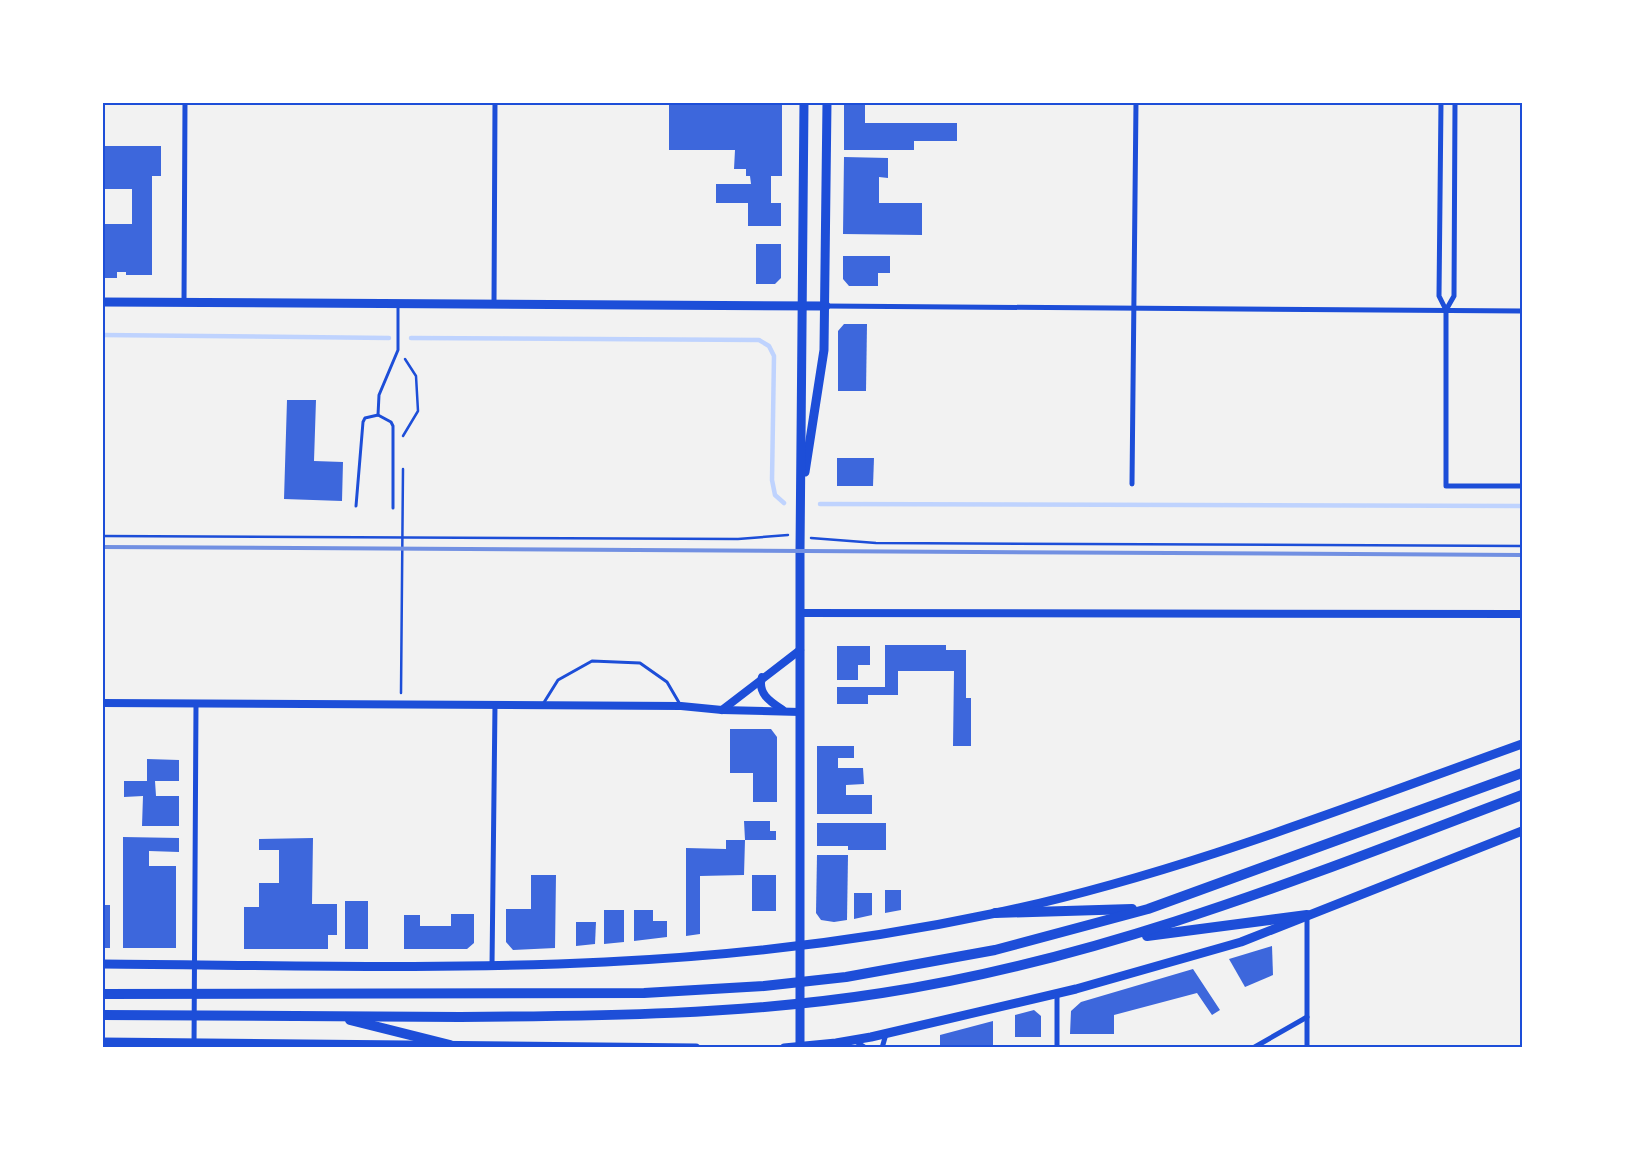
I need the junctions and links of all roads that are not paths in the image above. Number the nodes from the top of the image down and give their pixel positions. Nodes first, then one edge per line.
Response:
1 (185, 102) edge
2 (495, 102) edge
3 (804, 102) edge
4 (827, 102) edge
5 (1136, 102) edge
6 (1440, 102) edge
7 (1455, 102) edge
8 (102, 302) edge
9 (184, 303) junction
10 (398, 304) junction
11 (494, 304) junction
12 (803, 306) junction
13 (826, 306) junction
14 (1134, 308) junction
15 (1446, 310) junction
16 (1522, 311) edge
17 (378, 415) junction
18 (1132, 484) dead end
19 (1522, 486) edge
20 (801, 502) junction
21 (356, 506) dead end
22 (392, 508) dead end
23 (800, 613) junction
24 (1522, 614) edge
25 (800, 650) junction
26 (762, 677) junction
27 (102, 703) edge
28 (196, 704) junction
29 (495, 705) junction
30 (542, 705) junction
31 (681, 706) junction
32 (722, 710) junction
33 (785, 711) junction
34 (800, 712) junction
35 (1522, 744) edge
36 (1522, 773) edge
37 (1522, 795) edge
38 (1522, 831) edge
39 (1148, 909) junction
40 (995, 913) junction
41 (1307, 915) junction
42 (1124, 939) junction
43 (800, 944) junction
44 (102, 964) edge
45 (194, 964) junction
46 (492, 966) junction
47 (800, 983) junction
48 (102, 994) edge
49 (194, 994) junction
50 (1057, 994) junction
51 (800, 1003) junction
52 (102, 1015) edge
53 (194, 1016) junction
54 (334, 1017) junction
55 (1307, 1017) junction
56 (886, 1034) junction
57 (854, 1040) junction
58 (102, 1042) edge
59 (194, 1045) edge
60 (450, 1045) junction
61 (494, 1047) edge
62 (800, 1047) edge
63 (696, 1048) edge
64 (784, 1048) edge
65 (866, 1048) edge
66 (882, 1048) edge
67 (1057, 1048) edge
68 (1253, 1048) edge
69 (1307, 1048) edge

1 - 9 street
2 - 11 street
3 - 12 main road
4 - 13 main road
5 - 14 street
6 - 15 street
7 - 15 street
8 - 9 main road
9 - 10 main road
10 - 11 main road
10 - 17 lane
11 - 12 main road
12 - 13 main road
12 - 20 main road
13 - 14 street
13 - 20 main road
14 - 15 street
14 - 18 street
15 - 16 street
15 - 19 street
17 - 21 lane
17 - 22 lane
20 - 23 main road
23 - 24 street
23 - 25 main road
25 - 26 street
25 - 34 main road
26 - 32 street
26 - 33 street
27 - 28 street
28 - 29 street
28 - 45 street
29 - 30 street
29 - 46 street
30 - 31 street
30 - 31 lane
31 - 32 street
32 - 33 street
33 - 34 street
34 - 43 main road
35 - 40 main road
36 - 39 highway
37 - 42 highway
38 - 41 main road
39 - 40 highway
39 - 47 highway
40 - 43 main road
41 - 42 highway
41 - 50 main road
41 - 55 street
42 - 51 highway
43 - 46 main road
43 - 47 main road
44 - 45 main road
45 - 46 main road
45 - 49 street
47 - 49 highway
47 - 51 main road
48 - 49 highway
49 - 53 street
50 - 56 main road
50 - 67 street
51 - 54 highway
51 - 62 main road
52 - 53 highway
53 - 54 highway
53 - 59 street
54 - 60 highway
55 - 68 street
55 - 69 street
56 - 57 main road
56 - 66 street
57 - 62 main road
57 - 65 street
58 - 59 main road
59 - 60 main road
60 - 61 main road
61 - 63 main road
62 - 64 main road

